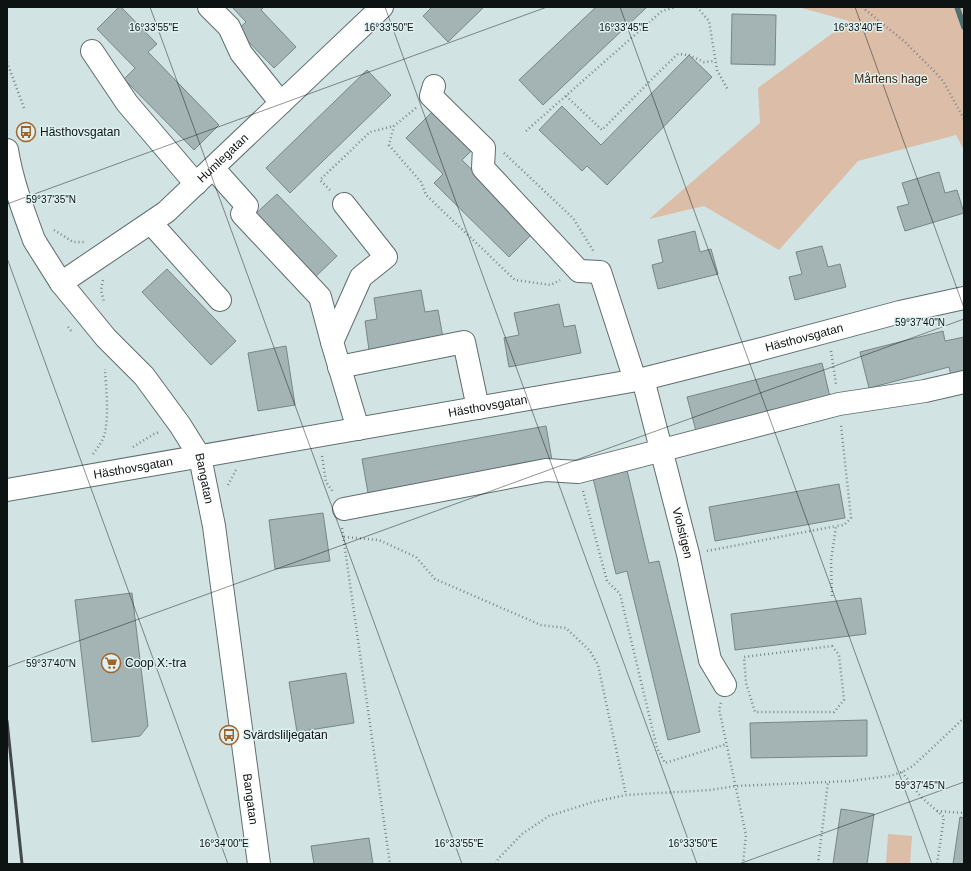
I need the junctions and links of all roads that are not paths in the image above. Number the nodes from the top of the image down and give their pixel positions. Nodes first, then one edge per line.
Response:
1 (209, 7) edge
2 (372, 10) edge
3 (92, 51) dead end
4 (433, 91) road end
5 (281, 103) junction
6 (7, 150) edge
7 (213, 168) junction
8 (196, 184) junction
9 (344, 204) road end
10 (151, 223) junction
11 (61, 283) junction
12 (964, 298) edge
13 (220, 300) dead end
14 (332, 342) junction
15 (339, 367) junction
16 (639, 380) junction
17 (964, 382) edge
18 (478, 408) junction
19 (358, 429) junction
20 (660, 450) junction
21 (200, 457) junction
22 (7, 490) edge
23 (344, 509) road end
24 (725, 685) road end
25 (259, 864) edge

1 - 5 street
2 - 5 street, Humlegatan
3 - 8 street
4 - 16 street, Violstigen
5 - 7 street, Humlegatan
6 - 11 street, Bangatan
7 - 8 street, Humlegatan
7 - 14 street
8 - 10 street, Humlegatan
9 - 14 street
10 - 11 street, Humlegatan
10 - 13 street
11 - 21 street, Bangatan
12 - 16 street, Hästhovsgatan
14 - 15 street
15 - 18 street
15 - 19 street
16 - 18 street, Hästhovsgatan
16 - 20 street, Violstigen
17 - 20 street
18 - 19 street, Hästhovsgatan
19 - 21 street, Hästhovsgatan
20 - 23 street
20 - 24 street, Violstigen
21 - 22 street, Hästhovsgatan
21 - 25 street, Bangatan

